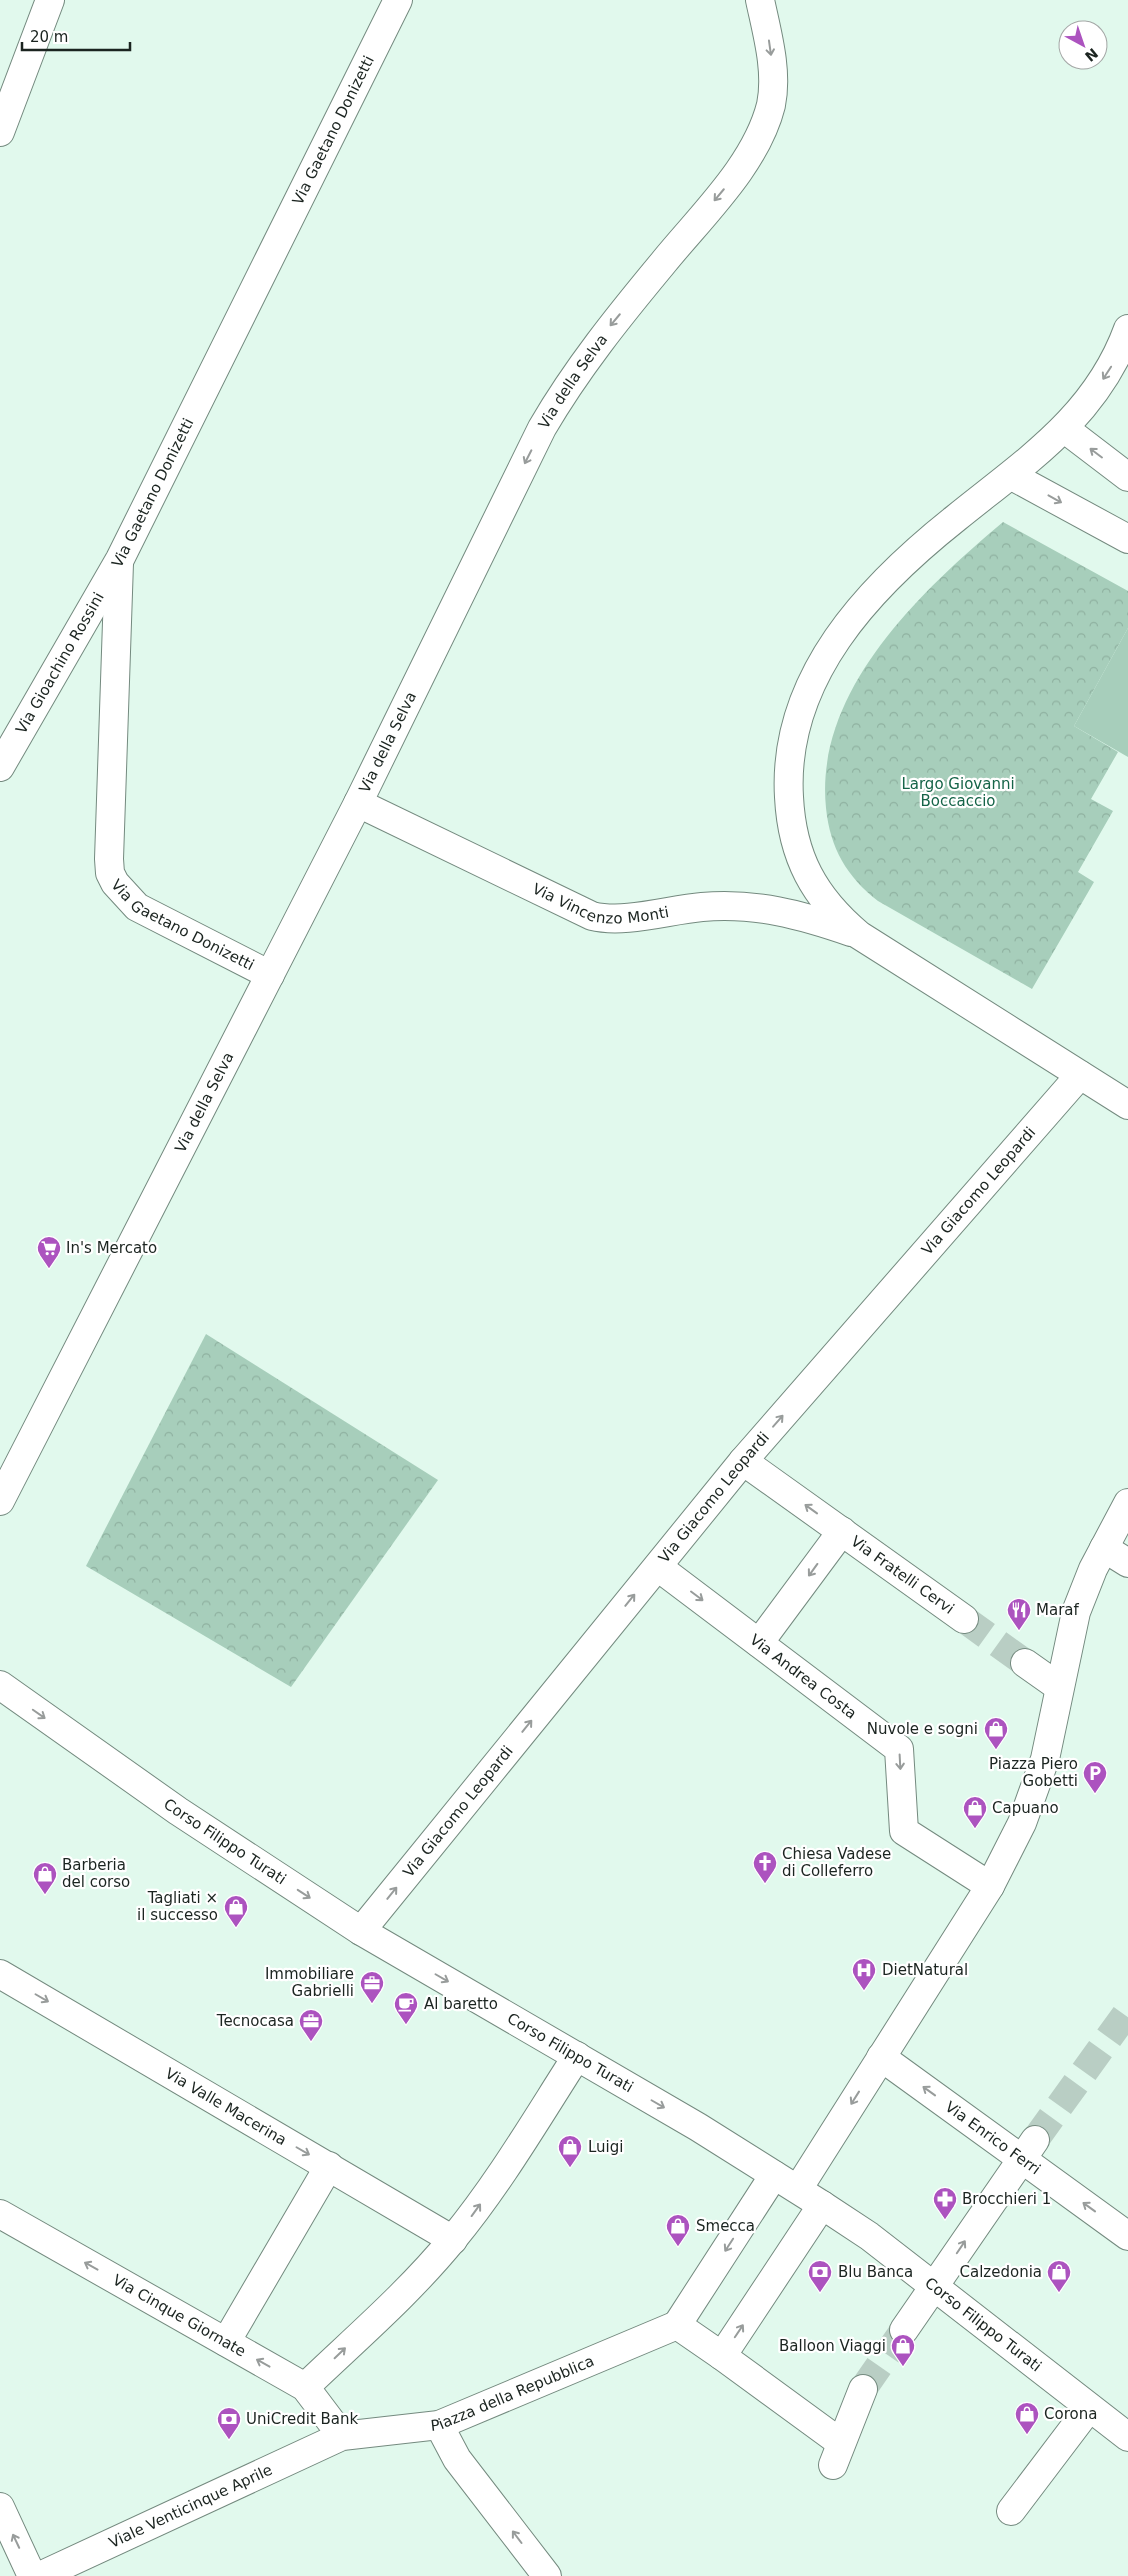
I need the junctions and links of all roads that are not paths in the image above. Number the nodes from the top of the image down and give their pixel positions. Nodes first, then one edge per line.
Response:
1 (50, 0) edge
2 (398, 0) edge
3 (760, 0) edge
4 (0, 132) edge
5 (1128, 329) edge
6 (1065, 429) junction
7 (1012, 476) junction
8 (1128, 477) edge
9 (1128, 539) edge
10 (120, 559) junction
11 (0, 766) edge
12 (358, 803) junction
13 (859, 935) junction
14 (270, 975) junction
15 (1080, 1075) junction
16 (1128, 1105) edge
17 (744, 1460) junction
18 (0, 1501) edge
19 (1128, 1503) edge
20 (842, 1531) junction
21 (1104, 1548) junction
22 (1128, 1563) edge
23 (658, 1566) junction
24 (964, 1619) tunnel mouth
25 (759, 1643) junction
26 (1026, 1663) tunnel mouth
27 (0, 1685) edge
28 (1059, 1687) junction
29 (990, 1886) junction
30 (361, 1931) junction
31 (0, 1974) edge
32 (577, 2056) junction
33 (881, 2057) junction
34 (1028, 2149) junction
35 (329, 2166) junction
36 (774, 2175) junction
37 (798, 2189) junction
38 (822, 2205) junction
39 (0, 2214) edge
40 (1128, 2236) edge
41 (453, 2240) junction
42 (934, 2287) junction
43 (676, 2325) junction
44 (904, 2330) tunnel mouth
45 (226, 2342) junction
46 (722, 2356) junction
47 (305, 2387) junction
48 (863, 2389) tunnel mouth
49 (1089, 2408) junction
50 (439, 2425) junction
51 (342, 2436) junction
52 (1128, 2437) edge
53 (0, 2507) edge
54 (1011, 2512) dead end
55 (32, 2576) edge
56 (40, 2576) edge
57 (547, 2576) edge

1 - 4 street
2 - 10 street, Via Gaetano Donizetti
3 -> 12 street, Via della Selva
5 -> 6 street
6 - 7 street
8 -> 6 street
7 -> 9 street
7 - 13 street
10 - 11 street, Via Gioachino Rossini
10 - 14 street, Via Gaetano Donizetti
12 - 13 street, Via Vincenzo Monti
12 - 14 street, Via della Selva
13 - 15 street
14 - 18 street, Via della Selva
15 - 16 street
17 -> 15 street, Via Giacomo Leopardi
20 -> 17 street, Via Fratelli Cervi
17 - 23 street, Via Giacomo Leopardi
19 - 21 street
20 - 24 street, Via Fratelli Cervi
20 -> 25 street, Via Fratelli Cervi
21 - 22 street
21 - 28 street
23 -> 25 street, Via Andrea Costa
30 -> 23 street, Via Giacomo Leopardi
25 -> 29 street, Via Andrea Costa
26 - 28 street
27 -> 30 street, Corso Filippo Turati
28 - 29 street
29 - 33 street
30 -> 32 street, Corso Filippo Turati
31 -> 35 street, Via Valle Macerina
32 -> 36 street, Corso Filippo Turati
41 -> 32 street
34 -> 33 street, Via Enrico Ferri
33 -> 37 street
40 -> 34 street, Via Enrico Ferri
42 -> 34 street
35 - 41 street, Via Valle Macerina
35 - 45 street
36 - 37 street, Corso Filippo Turati
36 -> 43 street
37 - 38 street, Corso Filippo Turati
38 - 42 street, Corso Filippo Turati
46 -> 38 street
45 -> 39 street, Via Cinque Giornate
47 -> 41 street
42 - 44 street
42 - 49 street, Corso Filippo Turati
43 - 46 street
43 - 50 street, Piazza della Repubblica
47 -> 45 street, Via Cinque Giornate
46 - 48 street
47 - 51 street, Via Cinque Giornate
49 - 52 street, Corso Filippo Turati
49 - 54 street
50 - 51 street, Piazza della Repubblica
57 -> 50 street
51 - 56 street, Viale Venticinque Aprile
55 -> 53 street

